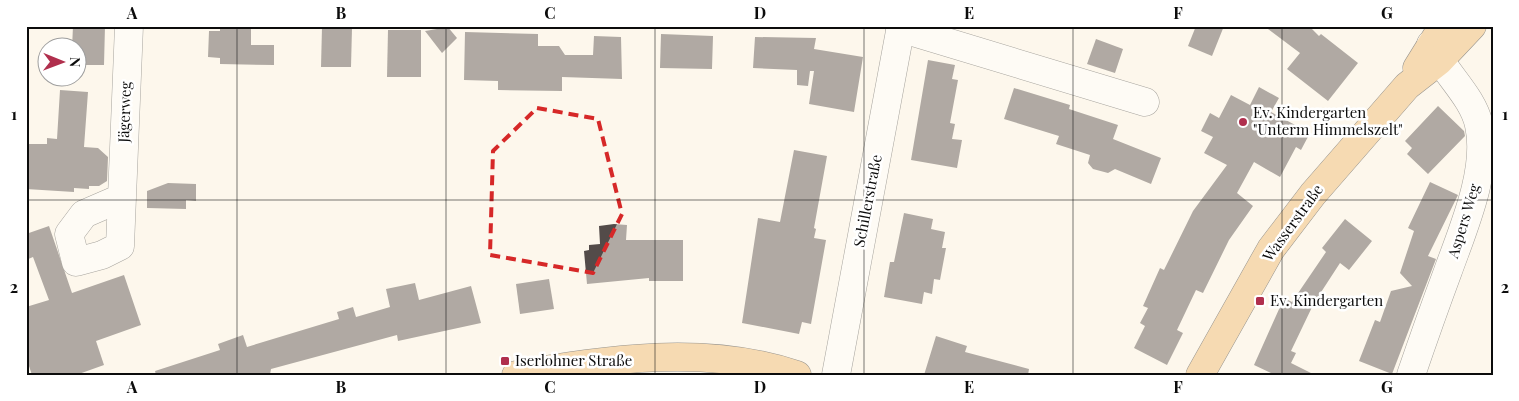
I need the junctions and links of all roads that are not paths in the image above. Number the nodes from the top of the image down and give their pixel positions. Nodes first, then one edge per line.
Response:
1 (129, 26) edge
2 (1472, 26) edge
3 (901, 27) edge
4 (1437, 44) edge
5 (1145, 102) dead end
6 (122, 198) dead end
7 (753, 370) edge
8 (516, 375) edge
9 (797, 375) edge
10 (836, 375) edge
11 (1200, 375) edge
12 (1411, 375) edge

1 - 6 street, Jägerweg
2 - 4 main road, Wasserstraße
3 - 5 street, Schillerstraße
3 - 10 street, Schillerstraße
4 - 11 main road, Wasserstraße
4 - 12 street, Aspers Weg
7 - 8 main road
7 - 9 main road

